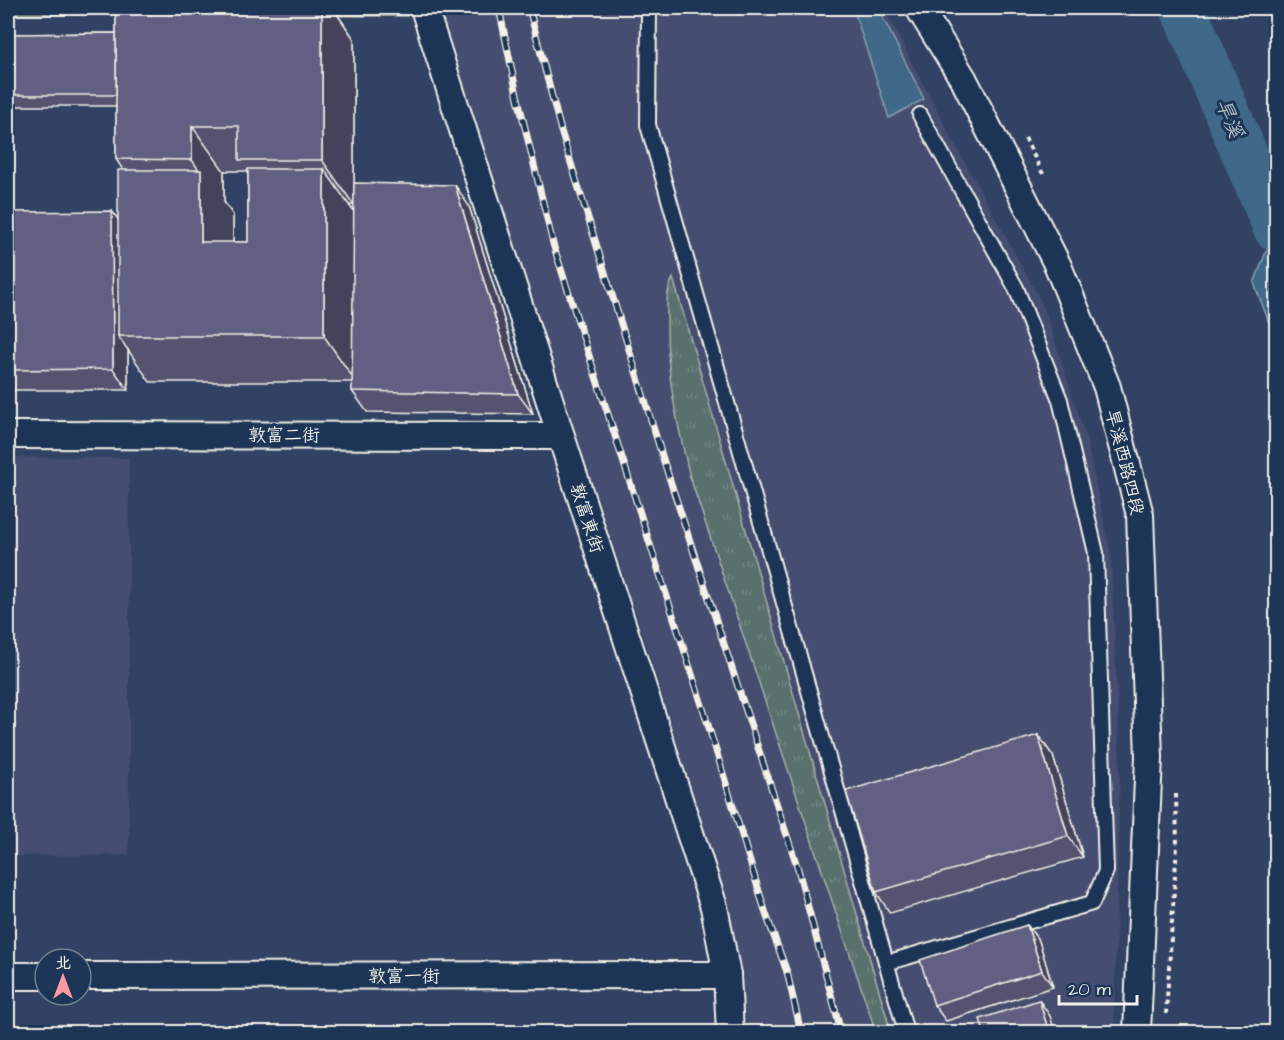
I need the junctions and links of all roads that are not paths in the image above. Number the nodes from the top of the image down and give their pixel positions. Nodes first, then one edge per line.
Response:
1 (424, 8) edge
2 (649, 8) edge
3 (919, 8) edge
4 (920, 115) dead end
5 (8, 435) edge
6 (561, 436) junction
7 (886, 963) junction
8 (727, 975) junction
9 (8, 976) edge
10 (33, 976) edge
11 (93, 976) edge
12 (730, 1032) edge
13 (906, 1032) edge
14 (1137, 1032) edge

1 - 6 street, 敦富東街
2 - 7 lane
3 - 14 street, 旱溪西路四段
4 - 7 lane
5 - 6 street, 敦富二街
6 - 8 street, 敦富東街
7 - 13 lane
8 - 11 street, 敦富一街
8 - 12 street, 敦富東街
9 - 10 street

